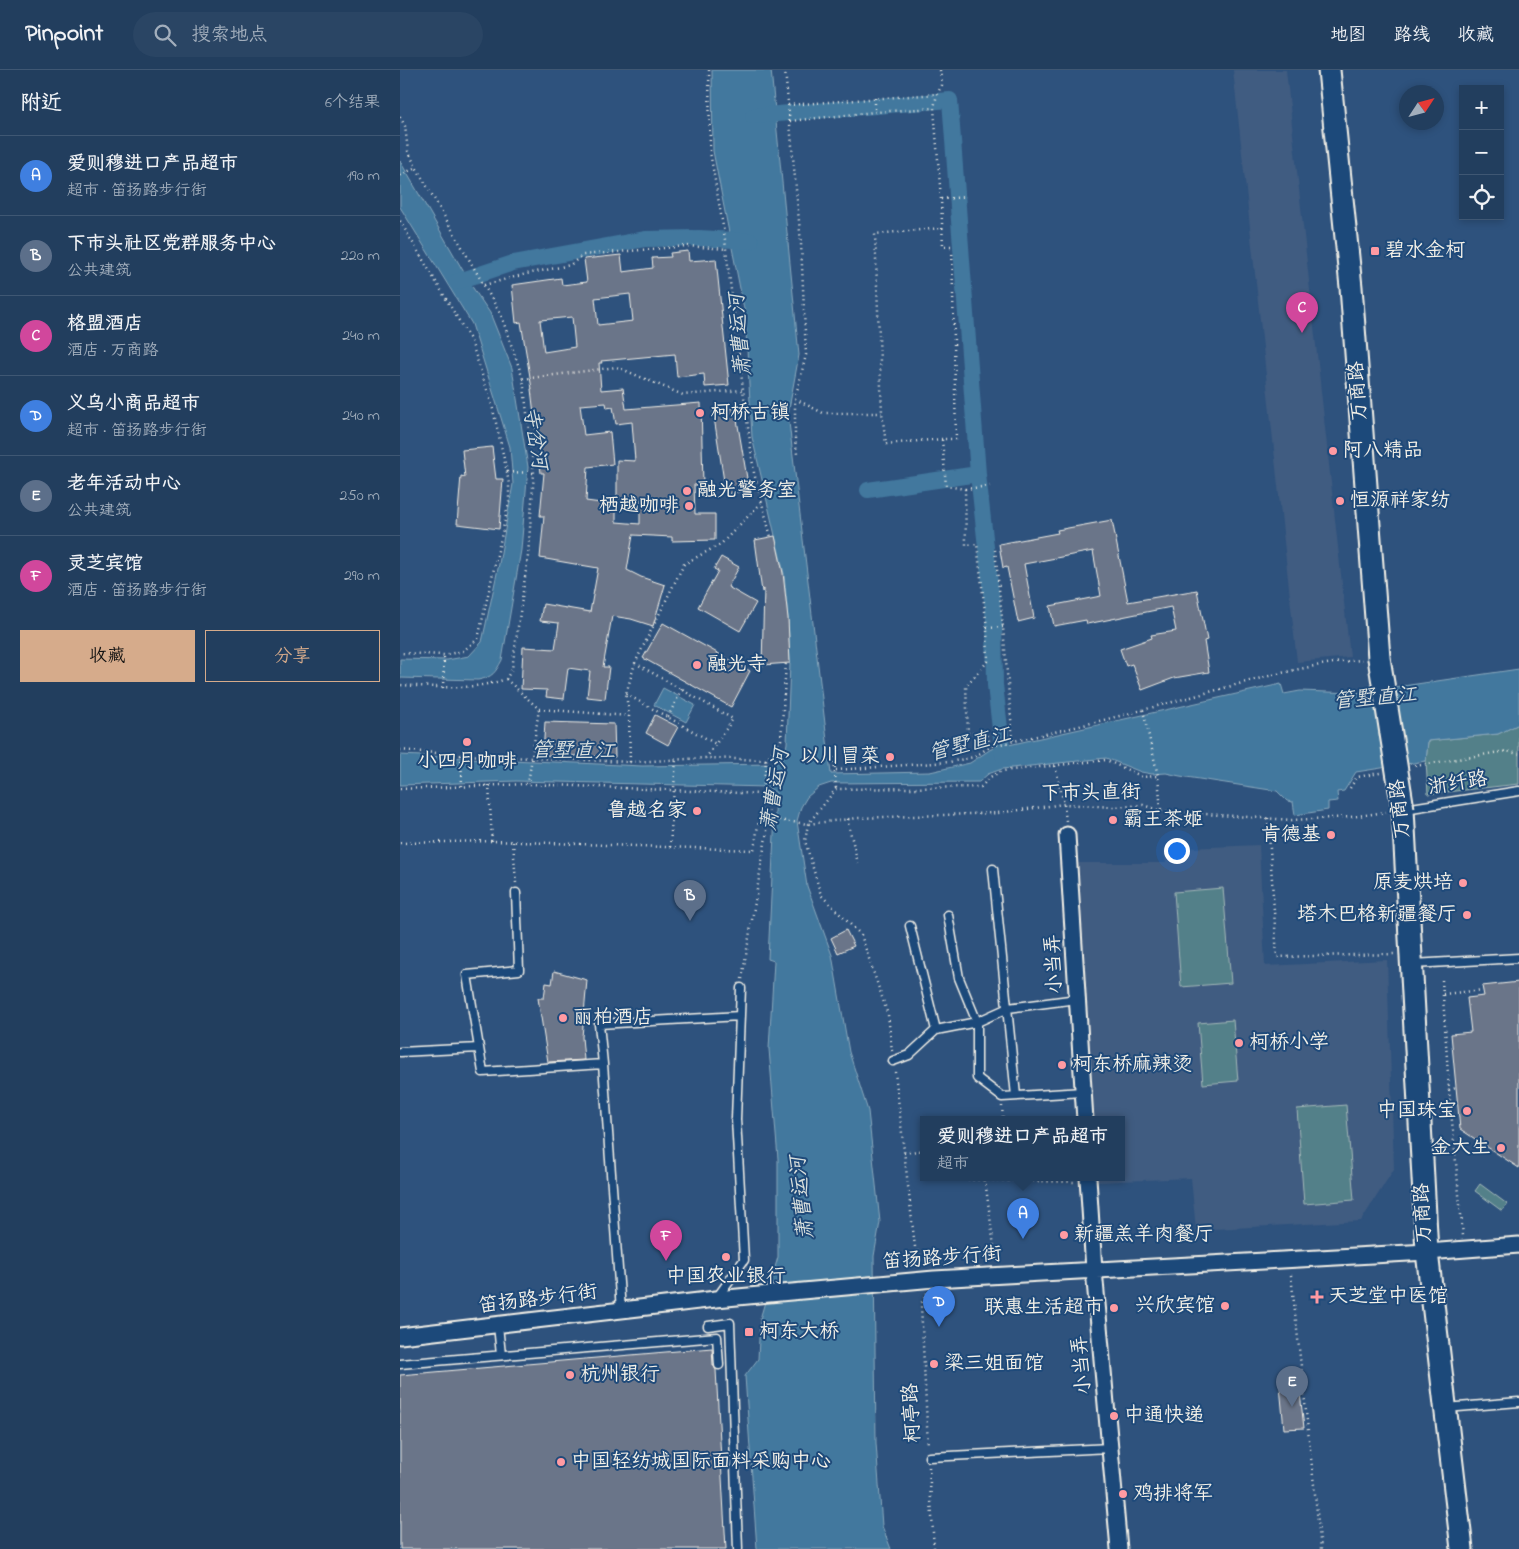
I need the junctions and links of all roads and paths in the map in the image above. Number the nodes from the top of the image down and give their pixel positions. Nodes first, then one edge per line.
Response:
1 (709, 70) edge
2 (785, 70) edge
3 (940, 70) edge
4 (1329, 70) edge
5 (937, 94) junction
6 (874, 98) junction
7 (788, 105) junction
8 (934, 108) junction
9 (875, 112) junction
10 (400, 117) edge
11 (790, 121) junction
12 (416, 167) junction
13 (400, 176) edge
14 (966, 197) dead end
15 (941, 200) junction
16 (400, 221) edge
17 (942, 228) junction
18 (726, 249) junction
19 (484, 285) junction
20 (523, 379) junction
21 (743, 390) junction
22 (795, 399) junction
23 (882, 413) junction
24 (942, 440) junction
25 (797, 454) dead end
26 (507, 472) junction
27 (534, 473) junction
28 (990, 486) dead end
29 (965, 488) junction
30 (761, 503) junction
31 (771, 537) dead end
32 (994, 550) dead end
33 (1003, 627) junction
34 (987, 628) junction
35 (400, 653) edge
36 (444, 655) junction
37 (1379, 658) junction
38 (635, 663) junction
39 (786, 663) dead end
40 (506, 680) junction
41 (400, 685) edge
42 (443, 688) junction
43 (682, 689) junction
44 (626, 694) junction
45 (540, 709) junction
46 (1143, 710) junction
47 (629, 716) junction
48 (668, 717) junction
49 (1013, 741) junction
50 (716, 744) junction
51 (991, 746) junction
52 (400, 750) edge
53 (1519, 754) edge
54 (461, 755) junction
55 (532, 757) junction
56 (834, 757) dead end
57 (706, 758) junction
58 (676, 759) junction
59 (766, 760) junction
60 (630, 762) junction
61 (1055, 766) junction
62 (1414, 766) dead end
63 (836, 770) junction
64 (1386, 771) dead end
65 (1158, 776) junction
66 (528, 784) junction
67 (489, 785) junction
68 (462, 786) junction
69 (1350, 788) dead end
70 (400, 789) edge
71 (836, 789) junction
72 (675, 790) junction
73 (1519, 791) edge
74 (764, 794) junction
75 (1064, 804) junction
76 (1402, 809) junction
77 (1161, 812) junction
78 (769, 818) junction
79 (1268, 818) junction
80 (847, 819) junction
81 (808, 824) junction
82 (1067, 835) joint
83 (492, 841) junction
84 (513, 842) junction
85 (400, 843) edge
86 (670, 847) junction
87 (858, 863) dead end
88 (994, 869) dead end
89 (516, 893) joint
90 (948, 915) dead end
91 (910, 926) dead end
92 (1519, 958) edge
93 (1411, 959) junction
94 (1442, 980) dead end
95 (741, 988) joint
96 (1483, 990) dead end
97 (1444, 994) junction
98 (1077, 999) junction
99 (1008, 1008) junction
100 (740, 1016) junction
101 (977, 1022) junction
102 (936, 1030) junction
103 (479, 1048) junction
104 (400, 1052) edge
105 (893, 1061) junction
106 (603, 1064) junction
107 (1456, 1088) dead end
108 (1449, 1090) junction
109 (1083, 1092) junction
110 (1016, 1096) junction
111 (1085, 1116) edge
112 (920, 1151) edge
113 (904, 1153) junction
114 (985, 1181) edge
115 (1088, 1181) edge
116 (1519, 1245) edge
117 (1464, 1250) junction
118 (1426, 1252) junction
119 (1289, 1260) junction
120 (1094, 1270) junction
121 (998, 1275) junction
122 (934, 1279) junction
123 (716, 1299) junction
124 (621, 1310) junction
125 (498, 1325) junction
126 (708, 1326) dead end
127 (400, 1336) edge
128 (500, 1355) junction
129 (400, 1364) edge
130 (719, 1365) dead end
131 (1519, 1402) edge
132 (1446, 1408) junction
133 (1110, 1448) junction
134 (929, 1457) junction
135 (738, 1549) edge
136 (934, 1549) edge
137 (1119, 1549) edge
138 (1321, 1549) edge
139 (1462, 1549) edge

1 - 18 path
2 - 7 path
3 - 5 path
4 - 37 street, 万商路
5 - 6 path
5 - 8 path
6 - 7 path
6 - 9 path
7 - 11 path
8 - 9 path
8 - 15 path
9 - 11 path
10 - 12 path
11 - 22 path
12 - 13 path
12 - 19 path
14 - 15 path
15 - 17 path
16 - 26 path
17 - 23 path
17 - 24 path
18 - 19 path
18 - 21 path
19 - 20 path
20 - 21 path
20 - 27 path
21 - 30 path
22 - 23 path
22 - 25 path
23 - 24 path
24 - 29 path
26 - 27 path
26 - 36 path
27 - 40 path
28 - 29 path
29 - 34 path
30 - 31 path
30 - 38 path
32 - 33 path
33 - 34 path
33 - 49 path
34 - 51 path
35 - 36 path
36 - 42 path
37 - 46 path
37 - 76 street, 万商路, bridge
38 - 43 path
38 - 44 path
39 - 59 path
40 - 42 path
40 - 45 path
41 - 42 path
43 - 48 path
43 - 50 path
44 - 47 path
44 - 48 path
45 - 47 path
45 - 55 path
46 - 49 path
46 - 65 path
47 - 60 path
48 - 50 path
49 - 51 path
50 - 57 path
51 - 63 path
52 - 54 path
53 - 62 path
54 - 55 path
54 - 68 path
55 - 60 path
55 - 66 path
56 - 63 path
57 - 58 path
57 - 59 path
58 - 60 path
58 - 72 path
59 - 74 path
61 - 65 path
61 - 71 path
61 - 75 path
63 - 71 path
64 - 69 path
65 - 77 path
66 - 67 path
66 - 72 path
67 - 68 path
67 - 83 path
68 - 70 path
71 - 81 path
72 - 74 path
72 - 86 path
73 - 76 lane, 浙纤路
74 - 78 path
74 - 86 path
75 - 77 path, 下市头直街
75 - 80 path, 下市头直街
75 - 82 path
76 - 79 path, 下市头直街
76 - 93 street, 万商路
77 - 79 path, 下市头直街
78 - 81 path, 下市头直街
78 - 95 path
79 - 93 path
80 - 81 path, 下市头直街
80 - 87 path
81 - 105 path
82 - 98 street, 小当弄
83 - 84 path
83 - 85 path
84 - 86 path
84 - 89 path
88 - 99 lane
89 - 103 lane
90 - 101 lane
91 - 102 lane
92 - 93 lane
93 - 118 street, 万商路
94 - 97 path
95 - 100 lane
96 - 97 path
97 - 108 path
98 - 99 lane
98 - 109 street, 小当弄
99 - 101 lane
99 - 110 lane
100 - 106 lane
100 - 123 lane
101 - 102 lane
101 - 110 lane
102 - 105 lane
103 - 104 lane
103 - 106 lane
105 - 113 path
106 - 124 lane
107 - 108 path
108 - 117 path
109 - 110 lane
109 - 111 street, 小当弄
112 - 113 path
113 - 122 path
114 - 121 path
115 - 120 street, 小当弄
116 - 117 street, 笛扬路步行街
117 - 118 street, 笛扬路步行街
118 - 119 street, 笛扬路步行街
118 - 132 street, 万商路
119 - 120 street, 笛扬路步行街
119 - 138 path
120 - 121 street, 笛扬路步行街
120 - 133 street, 小当弄
121 - 122 street, 笛扬路步行街
122 - 123 street, 笛扬路步行街
122 - 134 path, 柯亭路
123 - 124 street, 笛扬路步行街
124 - 125 street, 笛扬路步行街
125 - 127 street, 笛扬路步行街
125 - 128 lane
126 - 135 lane
128 - 129 lane
128 - 130 lane
131 - 132 lane
132 - 139 street, 万商路
133 - 134 lane
133 - 137 street, 小当弄
134 - 136 path, 柯亭路

